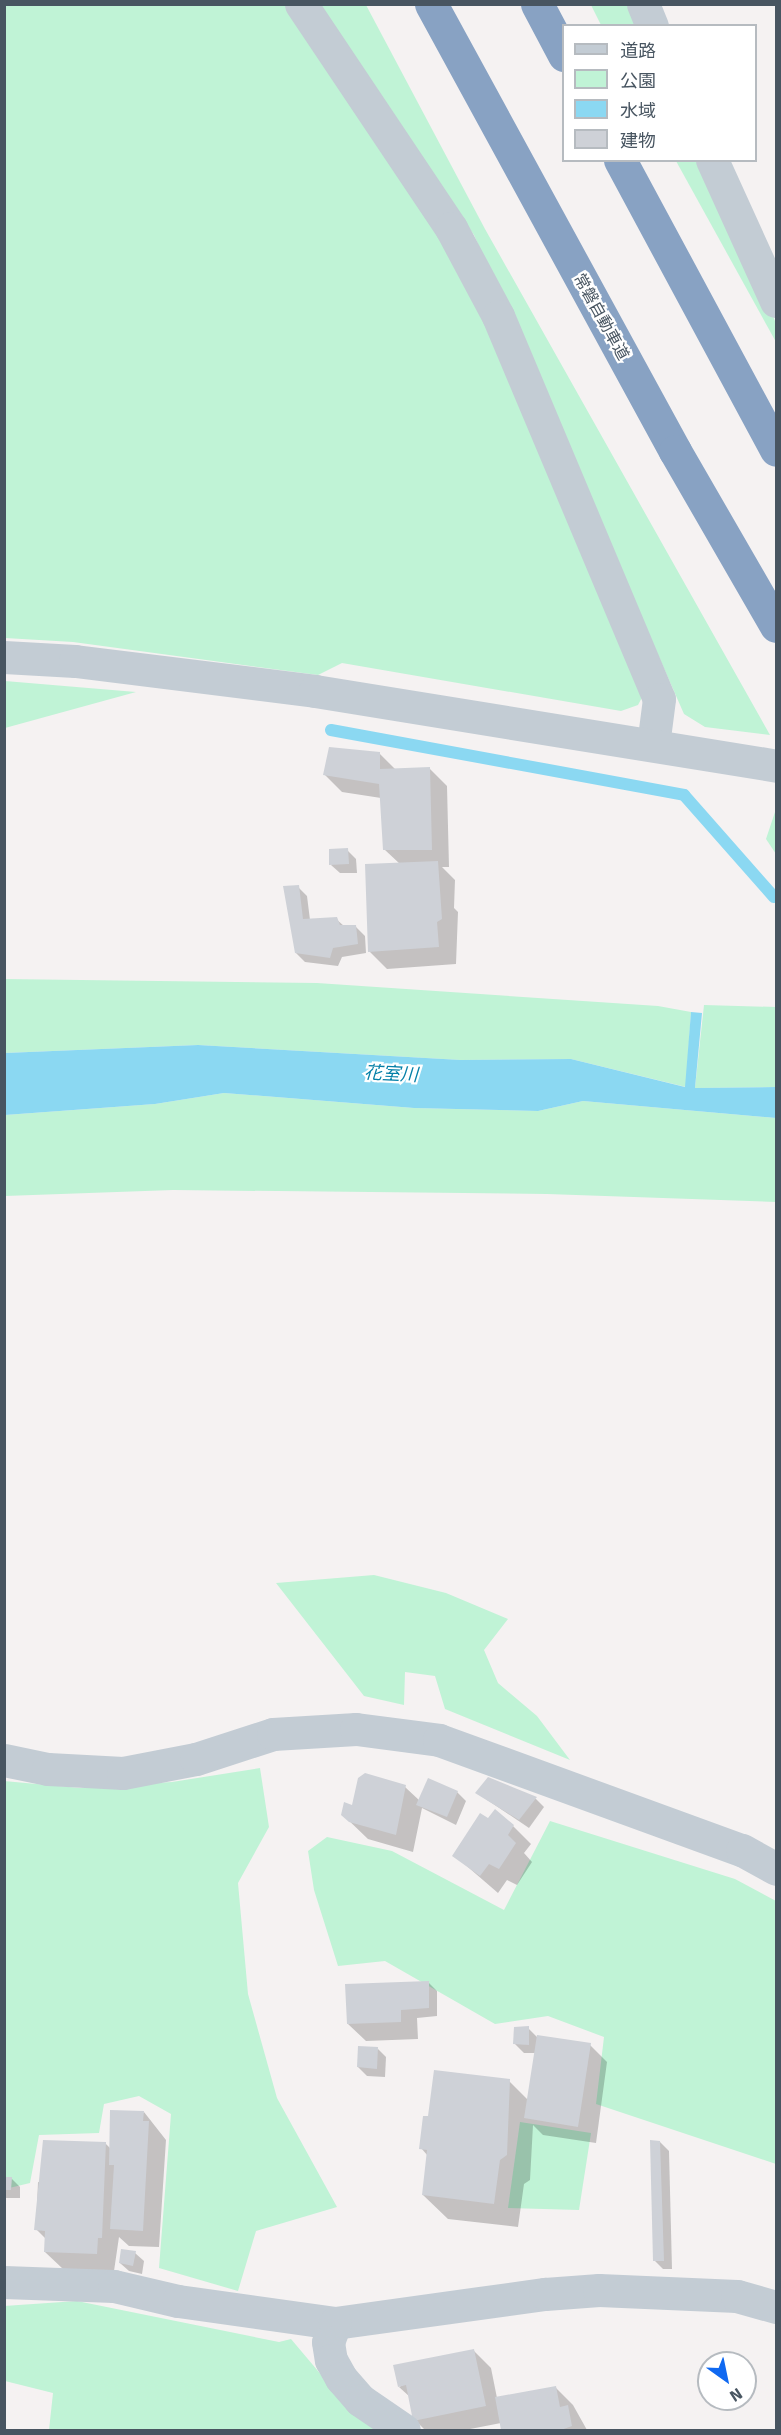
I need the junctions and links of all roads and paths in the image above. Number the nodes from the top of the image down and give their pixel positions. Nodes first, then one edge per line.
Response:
1 (301, 4) edge
2 (431, 4) edge
3 (537, 4) edge
4 (643, 4) edge
5 (651, 24) edge
6 (562, 51) edge
7 (621, 162) edge
8 (713, 162) edge
9 (777, 301) edge
10 (777, 450) edge
11 (777, 626) edge
12 (4, 657) edge
13 (653, 745) junction
14 (777, 766) edge
15 (4, 1760) edge
16 (777, 1869) edge
17 (4, 2282) edge
18 (777, 2307) edge
19 (335, 2323) junction
20 (404, 2430) edge

1 - 13 street
2 - 11 highway, 常磐自動車道
3 - 6 highway
4 - 5 street
7 - 10 highway
8 - 9 street
12 - 13 street
13 - 14 street
15 - 16 street
17 - 19 street
18 - 19 street
19 - 20 street

